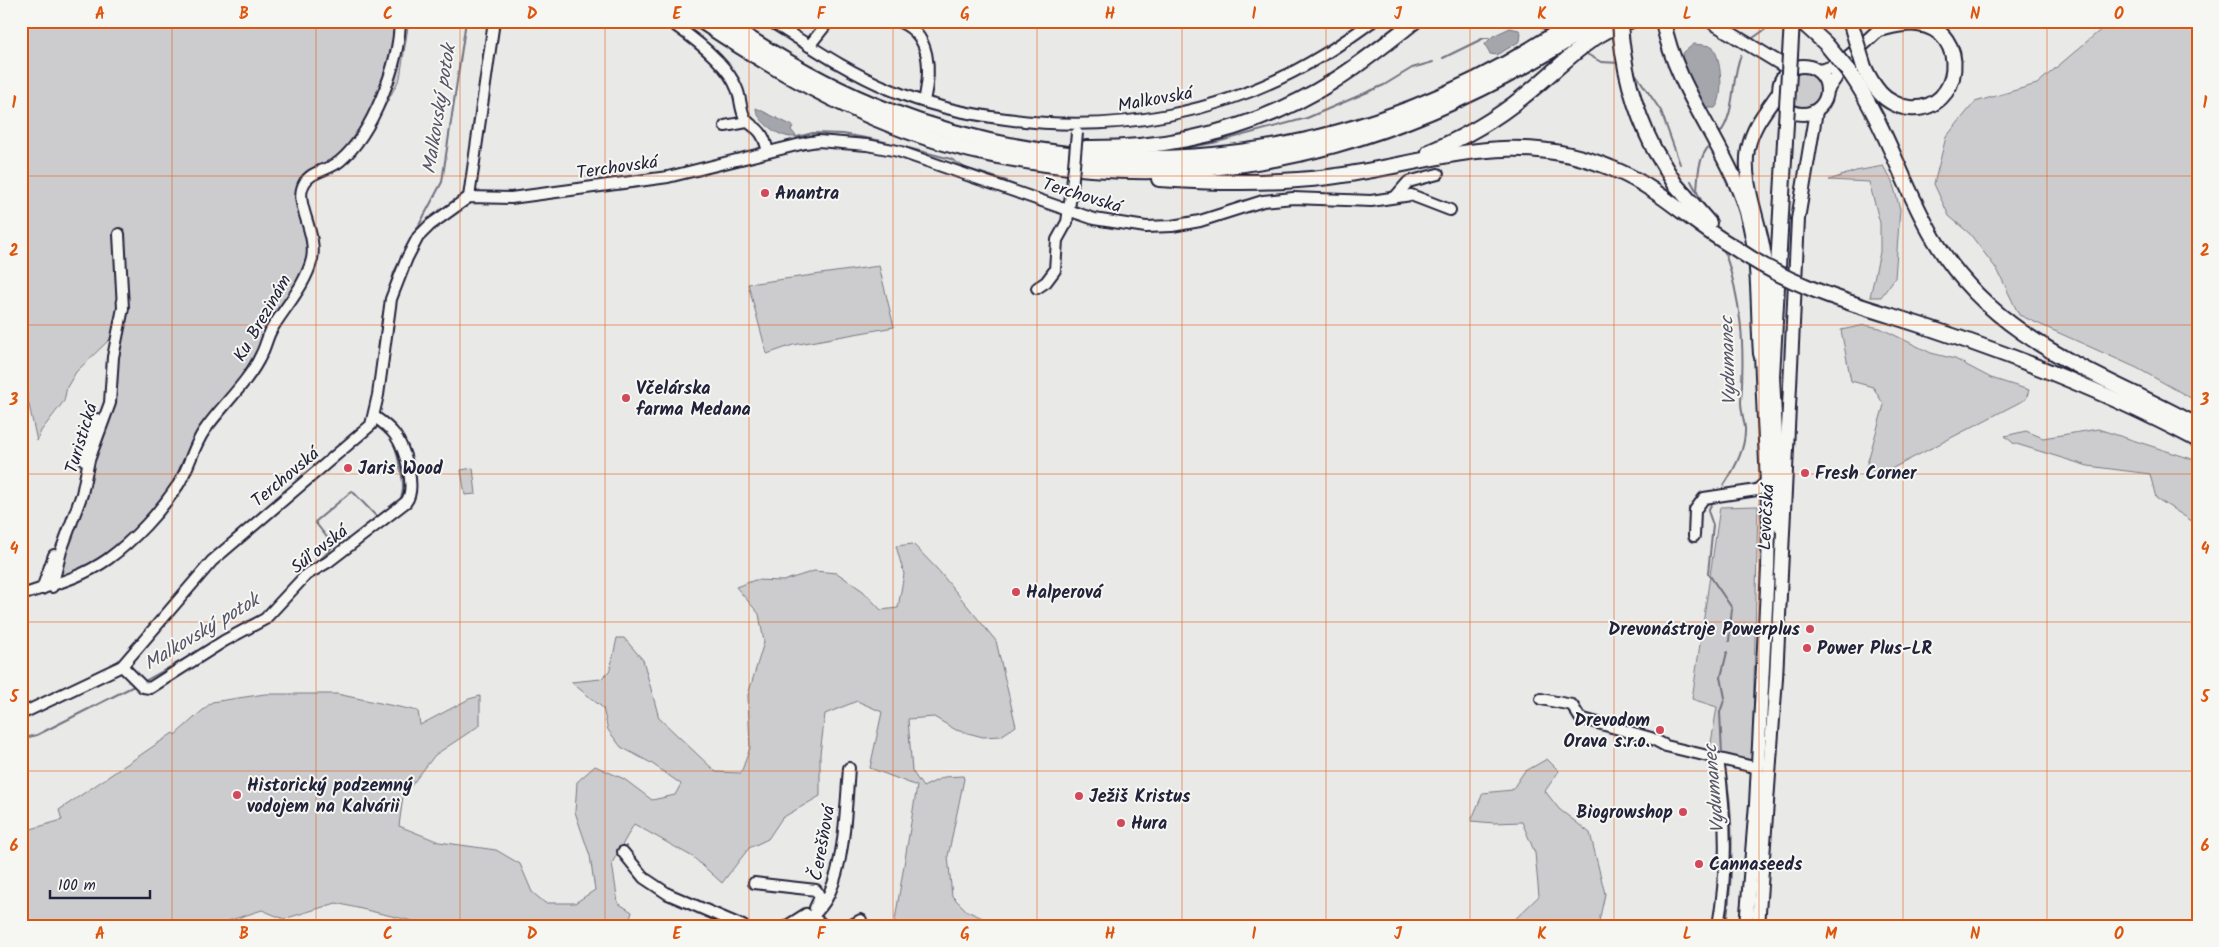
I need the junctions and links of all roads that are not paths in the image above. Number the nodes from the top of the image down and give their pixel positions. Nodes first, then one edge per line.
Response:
1 (400, 21) edge
2 (494, 21) edge
3 (701, 21) edge
4 (723, 21) edge
5 (770, 21) edge
6 (829, 21) edge
7 (897, 21) edge
8 (1373, 21) edge
9 (1415, 21) edge
10 (1574, 21) edge
11 (1598, 21) edge
12 (1620, 21) edge
13 (1630, 21) edge
14 (1663, 21) edge
15 (1710, 21) edge
16 (1792, 21) edge
17 (1801, 21) edge
18 (1850, 21) edge
19 (1885, 25) edge
20 (676, 26) dead end
21 (809, 46) junction
22 (1751, 47) junction
23 (1851, 55) junction
24 (1864, 67) junction
25 (1791, 70) junction
26 (1818, 71) junction
27 (1780, 87) junction
28 (1827, 90) junction
29 (924, 101) junction
30 (1432, 106) junction
31 (1816, 111) junction
32 (1877, 117) junction
33 (747, 122) junction
34 (724, 126) dead end
35 (1077, 129) junction
36 (1022, 148) junction
37 (768, 152) junction
38 (1394, 165) junction
39 (1096, 170) junction
40 (1438, 174) dead end
41 (1396, 196) junction
42 (469, 197) junction
43 (1069, 210) junction
44 (1450, 210) dead end
45 (119, 234) dead end
46 (1735, 248) junction
47 (1037, 288) dead end
48 (1761, 354) junction
49 (97, 419) dead end
50 (373, 420) junction
51 (2198, 426) edge
52 (2198, 440) edge
53 (1767, 481) junction
54 (1753, 490) junction
55 (1768, 509) junction
56 (1782, 527) junction
57 (1694, 536) dead end
58 (47, 588) junction
59 (21, 595) edge
60 (122, 666) junction
61 (1541, 700) dead end
62 (21, 714) edge
63 (1722, 760) junction
64 (848, 768) dead end
65 (1758, 768) junction
66 (622, 852) dead end
67 (754, 883) dead end
68 (809, 916) junction
69 (861, 920) dead end
70 (742, 926) edge
71 (787, 926) edge
72 (802, 926) edge
73 (825, 926) edge
74 (850, 926) edge
75 (1718, 926) edge
76 (1746, 926) edge
77 (1758, 926) edge

1 - 58 street, Ku Brezinám
2 - 42 street
3 - 39 highway
4 - 36 highway
5 - 21 street, Malkovská
6 - 21 street
7 - 29 street
8 - 35 street, Malkovská
9 - 36 highway
10 - 30 highway
11 - 30 highway
12 - 46 highway, bridge
13 - 38 highway
14 - 48 highway
15 - 22 main road
16 - 56 highway, bridge
17 - 32 highway, bridge
18 - 24 highway, bridge
19 - 23 main road, Levočská
19 - 24 highway
20 - 33 street
21 - 29 street, Malkovská
22 - 25 main road
22 - 27 main road
23 - 26 main road, Levočská
23 - 28 main road, Levočská
24 - 32 highway
25 - 26 main road, Levočská
25 - 27 main road, Levočská
26 - 28 main road
27 - 31 main road
27 - 48 main road, Levočská
28 - 31 main road, Levočská
29 - 35 street, Malkovská
30 - 36 highway
30 - 39 highway
31 - 56 main road, Levočská
32 - 51 highway
33 - 34 street
33 - 37 street
35 - 43 street, Terchovská, bridge
37 - 42 street, Terchovská
37 - 43 street, Terchovská
38 - 39 highway
38 - 46 highway
40 - 41 street
41 - 43 street, Terchovská
41 - 44 street, Terchovská
42 - 50 street
43 - 47 street, Terchovská
45 - 58 street, Turistická
46 - 52 highway, bridge
48 - 53 main road, Levočská
49 - 58 street, Turistická
50 - 60 street, Terchovská
50 - 60 street, Súľovská
53 - 54 street
53 - 55 main road, Levočská
54 - 55 street
54 - 57 street
55 - 65 main road, Levočská
56 - 77 main road, Levočská
58 - 59 street, Ku Brezinám
60 - 62 street, Terchovská
61 - 63 street
63 - 65 street
63 - 75 street
64 - 68 street, Čerešňová
65 - 76 main road, Levočská
66 - 70 street
67 - 68 street, Čerešňová
68 - 71 street, Čerešňová
68 - 72 street, Čerešňová
68 - 73 street
69 - 74 street

